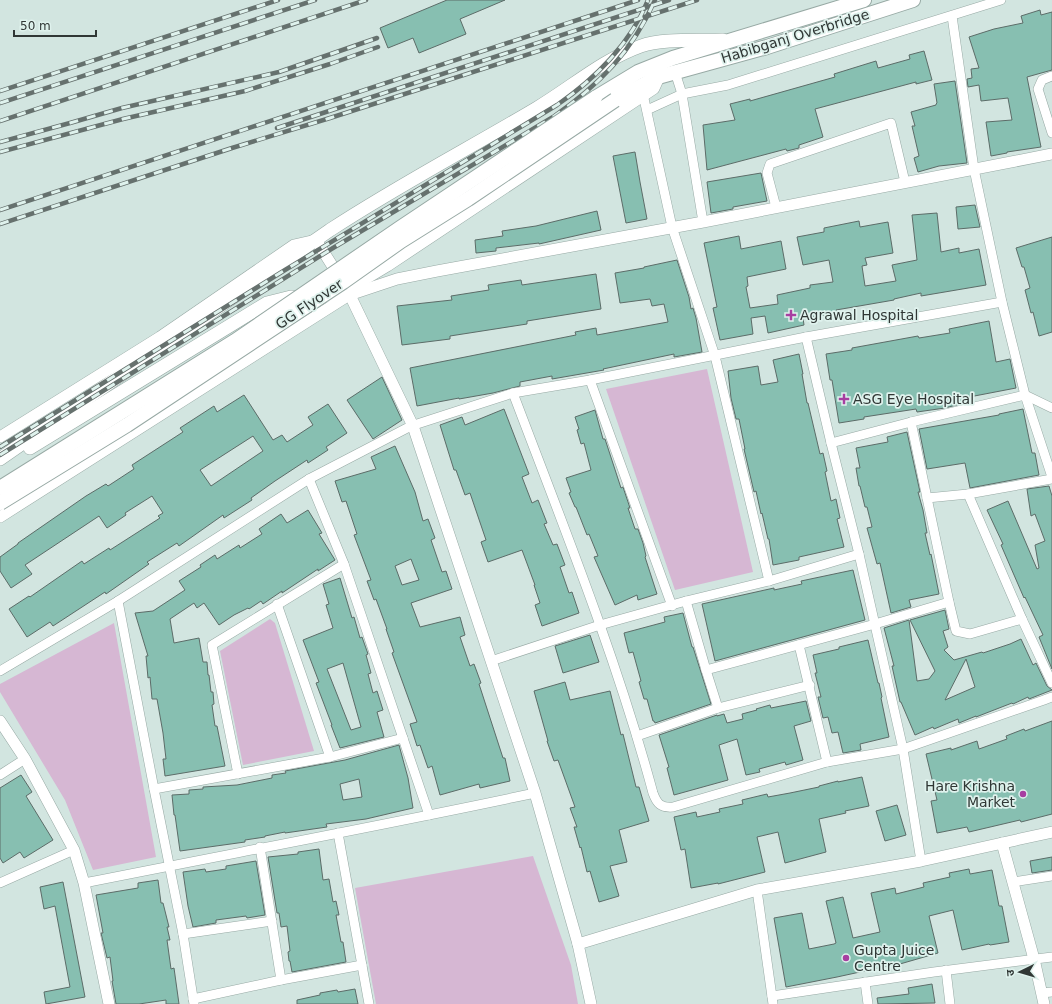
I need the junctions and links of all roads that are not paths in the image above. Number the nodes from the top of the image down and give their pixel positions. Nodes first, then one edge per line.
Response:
1 (864, 0) edge
2 (913, 0) edge
3 (1001, 0) edge
4 (952, 16) junction
5 (730, 40) junction
6 (675, 72) junction
7 (1052, 76) edge
8 (658, 77) junction
9 (643, 94) junction
10 (682, 94) junction
11 (595, 98) joint
12 (647, 110) junction
13 (1052, 133) edge
14 (1052, 154) edge
15 (974, 169) junction
16 (905, 182) junction
17 (776, 208) junction
18 (703, 222) junction
19 (672, 227) junction
20 (316, 240) junction
21 (348, 292) junction
22 (1002, 302) junction
23 (806, 337) junction
24 (715, 356) junction
25 (590, 380) junction
26 (513, 393) junction
27 (1025, 395) junction
28 (1052, 408) edge
29 (911, 422) junction
30 (413, 426) junction
31 (0, 437) edge
32 (831, 443) junction
33 (0, 459) edge
34 (0, 467) edge
35 (1052, 478) edge
36 (309, 479) junction
37 (0, 488) edge
38 (968, 494) junction
39 (927, 498) junction
40 (0, 503) edge
41 (0, 517) edge
42 (859, 554) junction
43 (344, 564) junction
44 (768, 581) junction
45 (118, 601) junction
46 (686, 601) junction
47 (949, 602) junction
48 (277, 604) junction
49 (672, 606) junction
50 (1022, 619) junction
51 (875, 624) junction
52 (600, 625) junction
53 (799, 645) junction
54 (491, 661) junction
55 (706, 670) junction
56 (0, 671) edge
57 (1052, 683) edge
58 (810, 685) junction
59 (1052, 697) edge
60 (718, 708) junction
61 (0, 721) edge
62 (637, 736) junction
63 (403, 738) junction
64 (903, 749) junction
65 (330, 757) junction
66 (25, 760) junction
67 (827, 762) junction
68 (238, 774) junction
69 (0, 775) edge
70 (154, 789) junction
71 (535, 793) junction
72 (429, 815) junction
73 (1052, 832) edge
74 (338, 833) junction
75 (1002, 843) junction
76 (260, 847) junction
77 (74, 850) junction
78 (921, 861) junction
79 (170, 866) junction
80 (1052, 876) edge
81 (1013, 882) junction
82 (0, 883) edge
83 (84, 883) junction
84 (757, 890) junction
85 (272, 921) junction
86 (183, 934) junction
87 (578, 944) junction
88 (1052, 957) edge
89 (1034, 960) junction
90 (362, 965) junction
91 (946, 970) junction
92 (281, 980) junction
93 (865, 982) junction
94 (1046, 996) edge
95 (772, 1000) edge
96 (193, 1001) edge
97 (107, 1004) edge
98 (368, 1004) edge
99 (591, 1004) edge
100 (868, 1004) edge
101 (950, 1004) edge

1 - 5 main road, Habibganj Overbridge
2 - 6 main road, Habibganj Overbridge
3 - 4 street
4 - 10 street
4 - 15 street
5 - 11 main road, Habibganj Overbridge
5 - 20 main road
6 - 8 main road, Habibganj Overbridge
6 - 10 street
7 - 13 street
8 - 9 main road
8 - 40 main road, GG Flyover, bridge
9 - 12 street
9 - 21 main road
10 - 12 street
10 - 18 street
11 - 37 main road, GG Flyover, bridge
12 - 19 street
14 - 15 street
15 - 16 street
15 - 22 street
16 - 17 street
16 - 17 street
17 - 18 street
18 - 19 street
19 - 21 street
19 - 24 street
20 - 21 street
20 - 31 street
20 - 33 main road
21 - 30 street
21 - 34 main road
21 - 41 street
22 - 23 street
22 - 27 street
23 - 24 street
23 - 32 street
24 - 25 street
24 - 44 street
25 - 26 street
25 - 49 street
26 - 30 street
26 - 52 street
27 - 28 street
27 - 29 street
27 - 35 street
29 - 32 street
29 - 39 street
30 - 36 street
30 - 54 street
32 - 42 street
35 - 38 street
36 - 43 street
36 - 45 street
38 - 39 street
38 - 50 street
39 - 47 street
42 - 44 street
42 - 51 street
43 - 48 street
43 - 63 street
44 - 46 street
45 - 56 street
45 - 70 street
46 - 49 street
46 - 55 street
47 - 50 street
47 - 51 street
48 - 65 street
48 - 68 street
49 - 52 street
50 - 57 street
51 - 53 street
51 - 64 street
52 - 54 street
52 - 62 street
53 - 55 street
53 - 58 street
54 - 71 street
55 - 60 street
58 - 60 street
58 - 67 street
59 - 64 street
60 - 62 street
61 - 66 street
62 - 67 street
63 - 65 street
63 - 72 street
64 - 67 street
64 - 78 street
65 - 68 street
66 - 69 street
66 - 77 street
68 - 70 street
70 - 79 street
71 - 72 street
71 - 87 street
72 - 74 street
73 - 75 street
74 - 76 street
74 - 90 street
75 - 78 street
75 - 81 street
76 - 79 street
76 - 85 street
77 - 82 street
77 - 83 street
78 - 84 street
79 - 83 street
79 - 86 street
80 - 81 street
81 - 89 street
83 - 97 street
84 - 87 street
84 - 95 street
85 - 86 street
85 - 92 street
86 - 96 street
87 - 99 street
88 - 89 street
89 - 91 street
89 - 94 street
90 - 92 street
90 - 98 street
91 - 93 street
91 - 101 street
92 - 96 street
93 - 95 street
93 - 100 street

